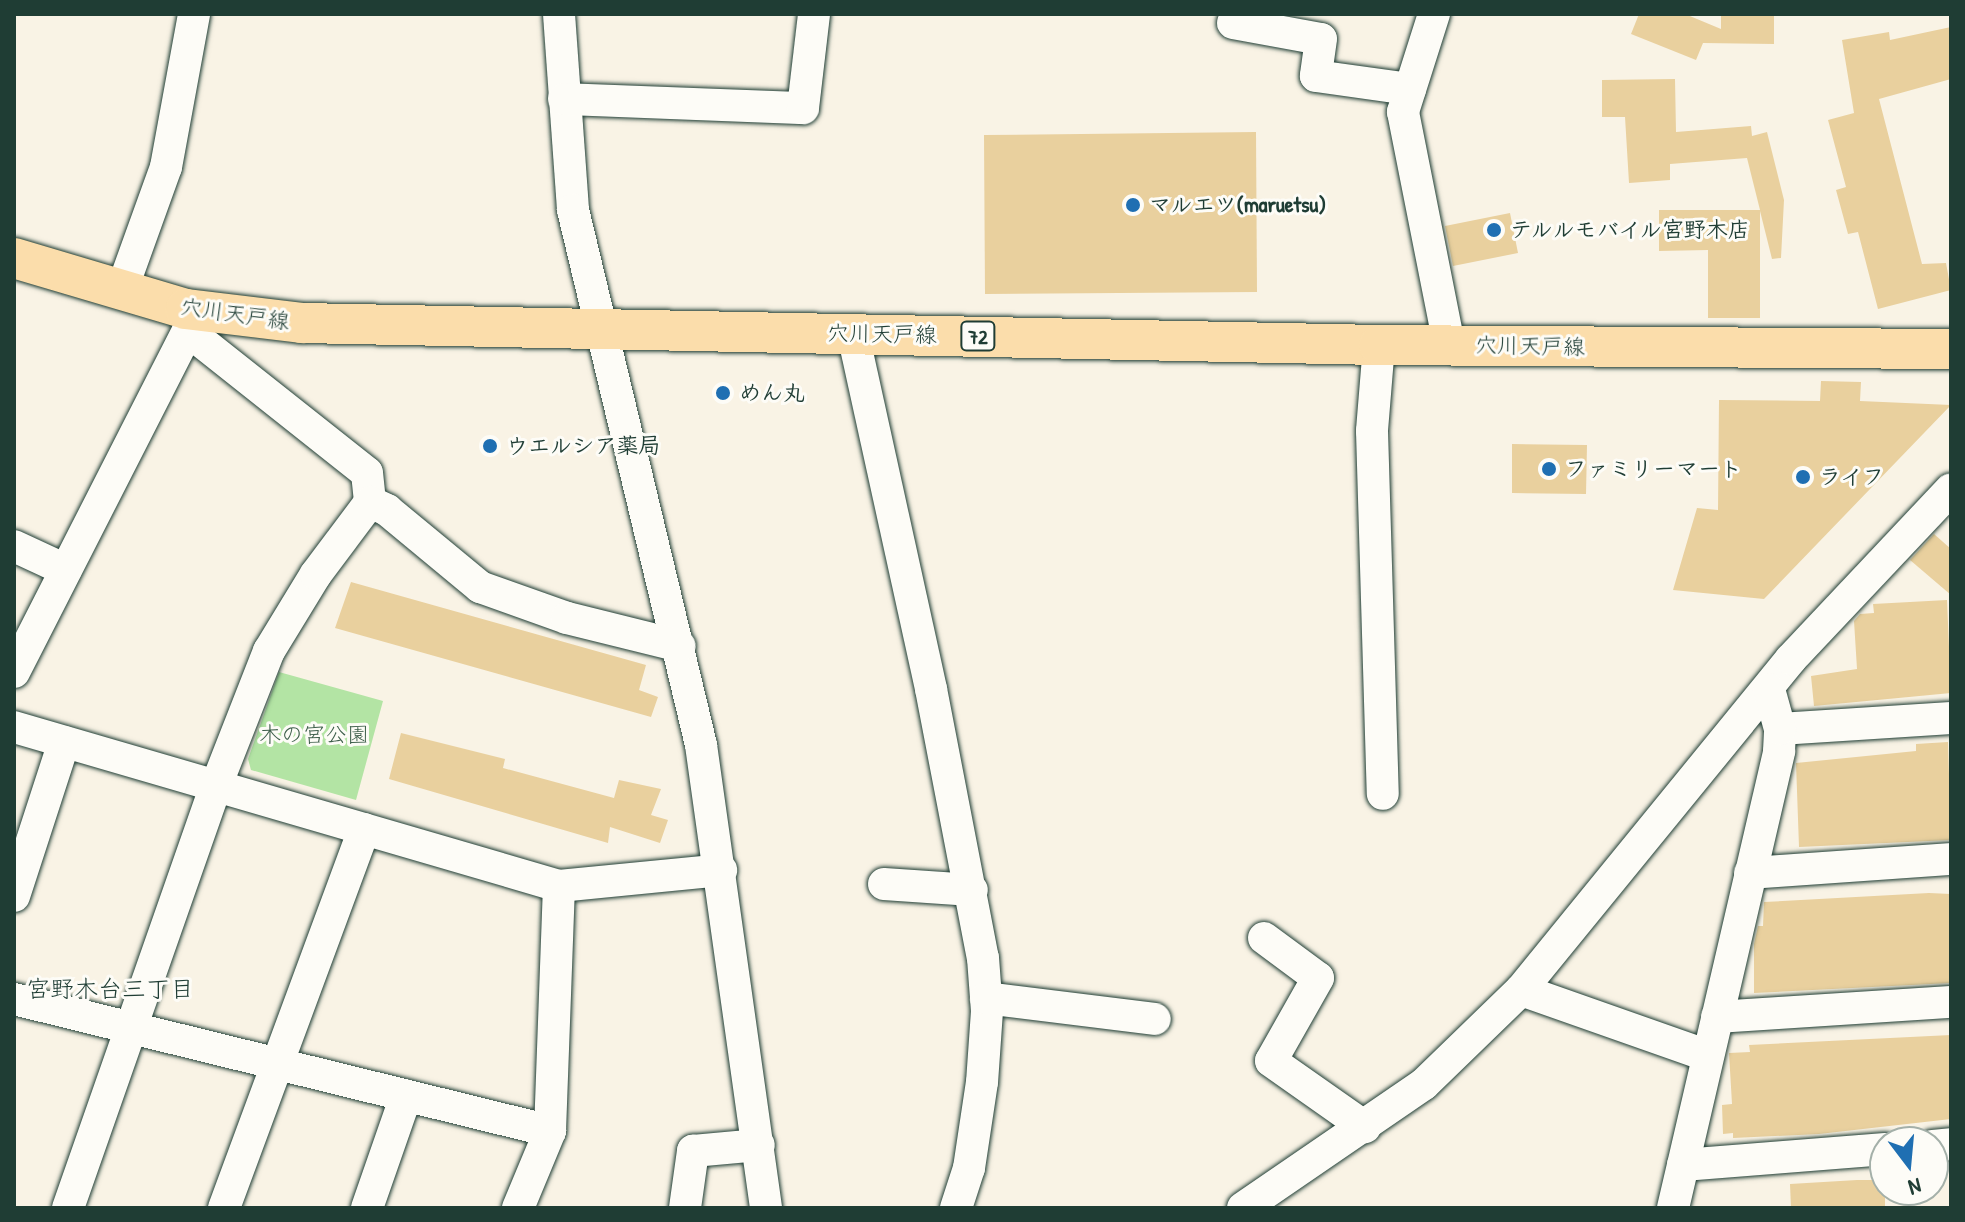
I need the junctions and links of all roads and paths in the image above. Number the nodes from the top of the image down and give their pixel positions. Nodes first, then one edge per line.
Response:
1 (194, 14) edge
2 (559, 14) edge
3 (814, 14) edge
4 (1434, 14) edge
5 (1233, 23) dead end
6 (1410, 89) junction
7 (564, 99) junction
8 (14, 258) edge
9 (121, 292) junction
10 (193, 320) junction
11 (605, 329) junction
12 (853, 334) junction
13 (1379, 345) junction
14 (1449, 345) junction
15 (1951, 349) edge
16 (1951, 489) edge
17 (370, 502) junction
18 (14, 546) edge
19 (66, 570) junction
20 (680, 646) junction
21 (14, 672) edge
22 (1769, 689) junction
23 (1951, 718) edge
24 (14, 727) edge
25 (1780, 729) junction
26 (64, 742) junction
27 (216, 786) junction
28 (1383, 794) dead end
29 (364, 829) junction
30 (1951, 859) edge
31 (721, 870) junction
32 (1750, 873) junction
33 (884, 884) dead end
34 (559, 886) junction
35 (972, 890) junction
36 (14, 896) edge
37 (1264, 938) dead end
38 (1521, 990) junction
39 (986, 998) junction
40 (14, 999) edge
41 (1951, 1002) edge
42 (1717, 1017) junction
43 (1155, 1019) dead end
44 (131, 1028) junction
45 (1708, 1056) junction
46 (278, 1064) junction
47 (406, 1096) junction
48 (1365, 1127) junction
49 (550, 1131) junction
50 (759, 1145) junction
51 (1869, 1150) edge
52 (1683, 1165) junction
53 (68, 1208) edge
54 (224, 1208) edge
55 (367, 1208) edge
56 (518, 1208) edge
57 (685, 1208) edge
58 (766, 1208) edge
59 (956, 1208) edge
60 (1243, 1208) edge
61 (1673, 1208) edge

1 - 9 street
2 - 7 street
3 - 7 street
4 - 6 street
5 - 6 street
6 - 14 street
7 - 11 street
8 - 9 main road, 穴川天戸線 / 72
9 - 10 main road, 穴川天戸線 / 72
10 - 11 main road, 穴川天戸線 / 72
10 - 17 street
10 - 19 street
11 - 12 main road, 穴川天戸線 / 72
11 - 20 street
12 - 13 main road, 穴川天戸線 / 72
12 - 35 street
13 - 14 main road, 穴川天戸線 / 72
13 - 28 street
14 - 15 main road, 穴川天戸線 / 72
16 - 22 street
17 - 20 street
17 - 27 street
18 - 19 street
19 - 21 street
20 - 31 street
22 - 25 street
22 - 38 street
23 - 25 street
24 - 26 street
25 - 32 street
26 - 27 street
26 - 36 street
27 - 29 street
27 - 44 street
29 - 34 street
29 - 46 street
30 - 32 street
31 - 34 street
31 - 50 street
32 - 42 street
33 - 35 street
34 - 49 street
35 - 39 street
37 - 48 street
38 - 45 street
38 - 48 street
39 - 43 street
39 - 59 street
40 - 44 street
41 - 42 street
42 - 45 street
44 - 46 street
44 - 53 street
45 - 52 street
46 - 47 street
46 - 54 street
47 - 49 street
47 - 55 street
48 - 60 street
49 - 56 street
50 - 57 street
50 - 58 street
51 - 52 street
52 - 61 street

